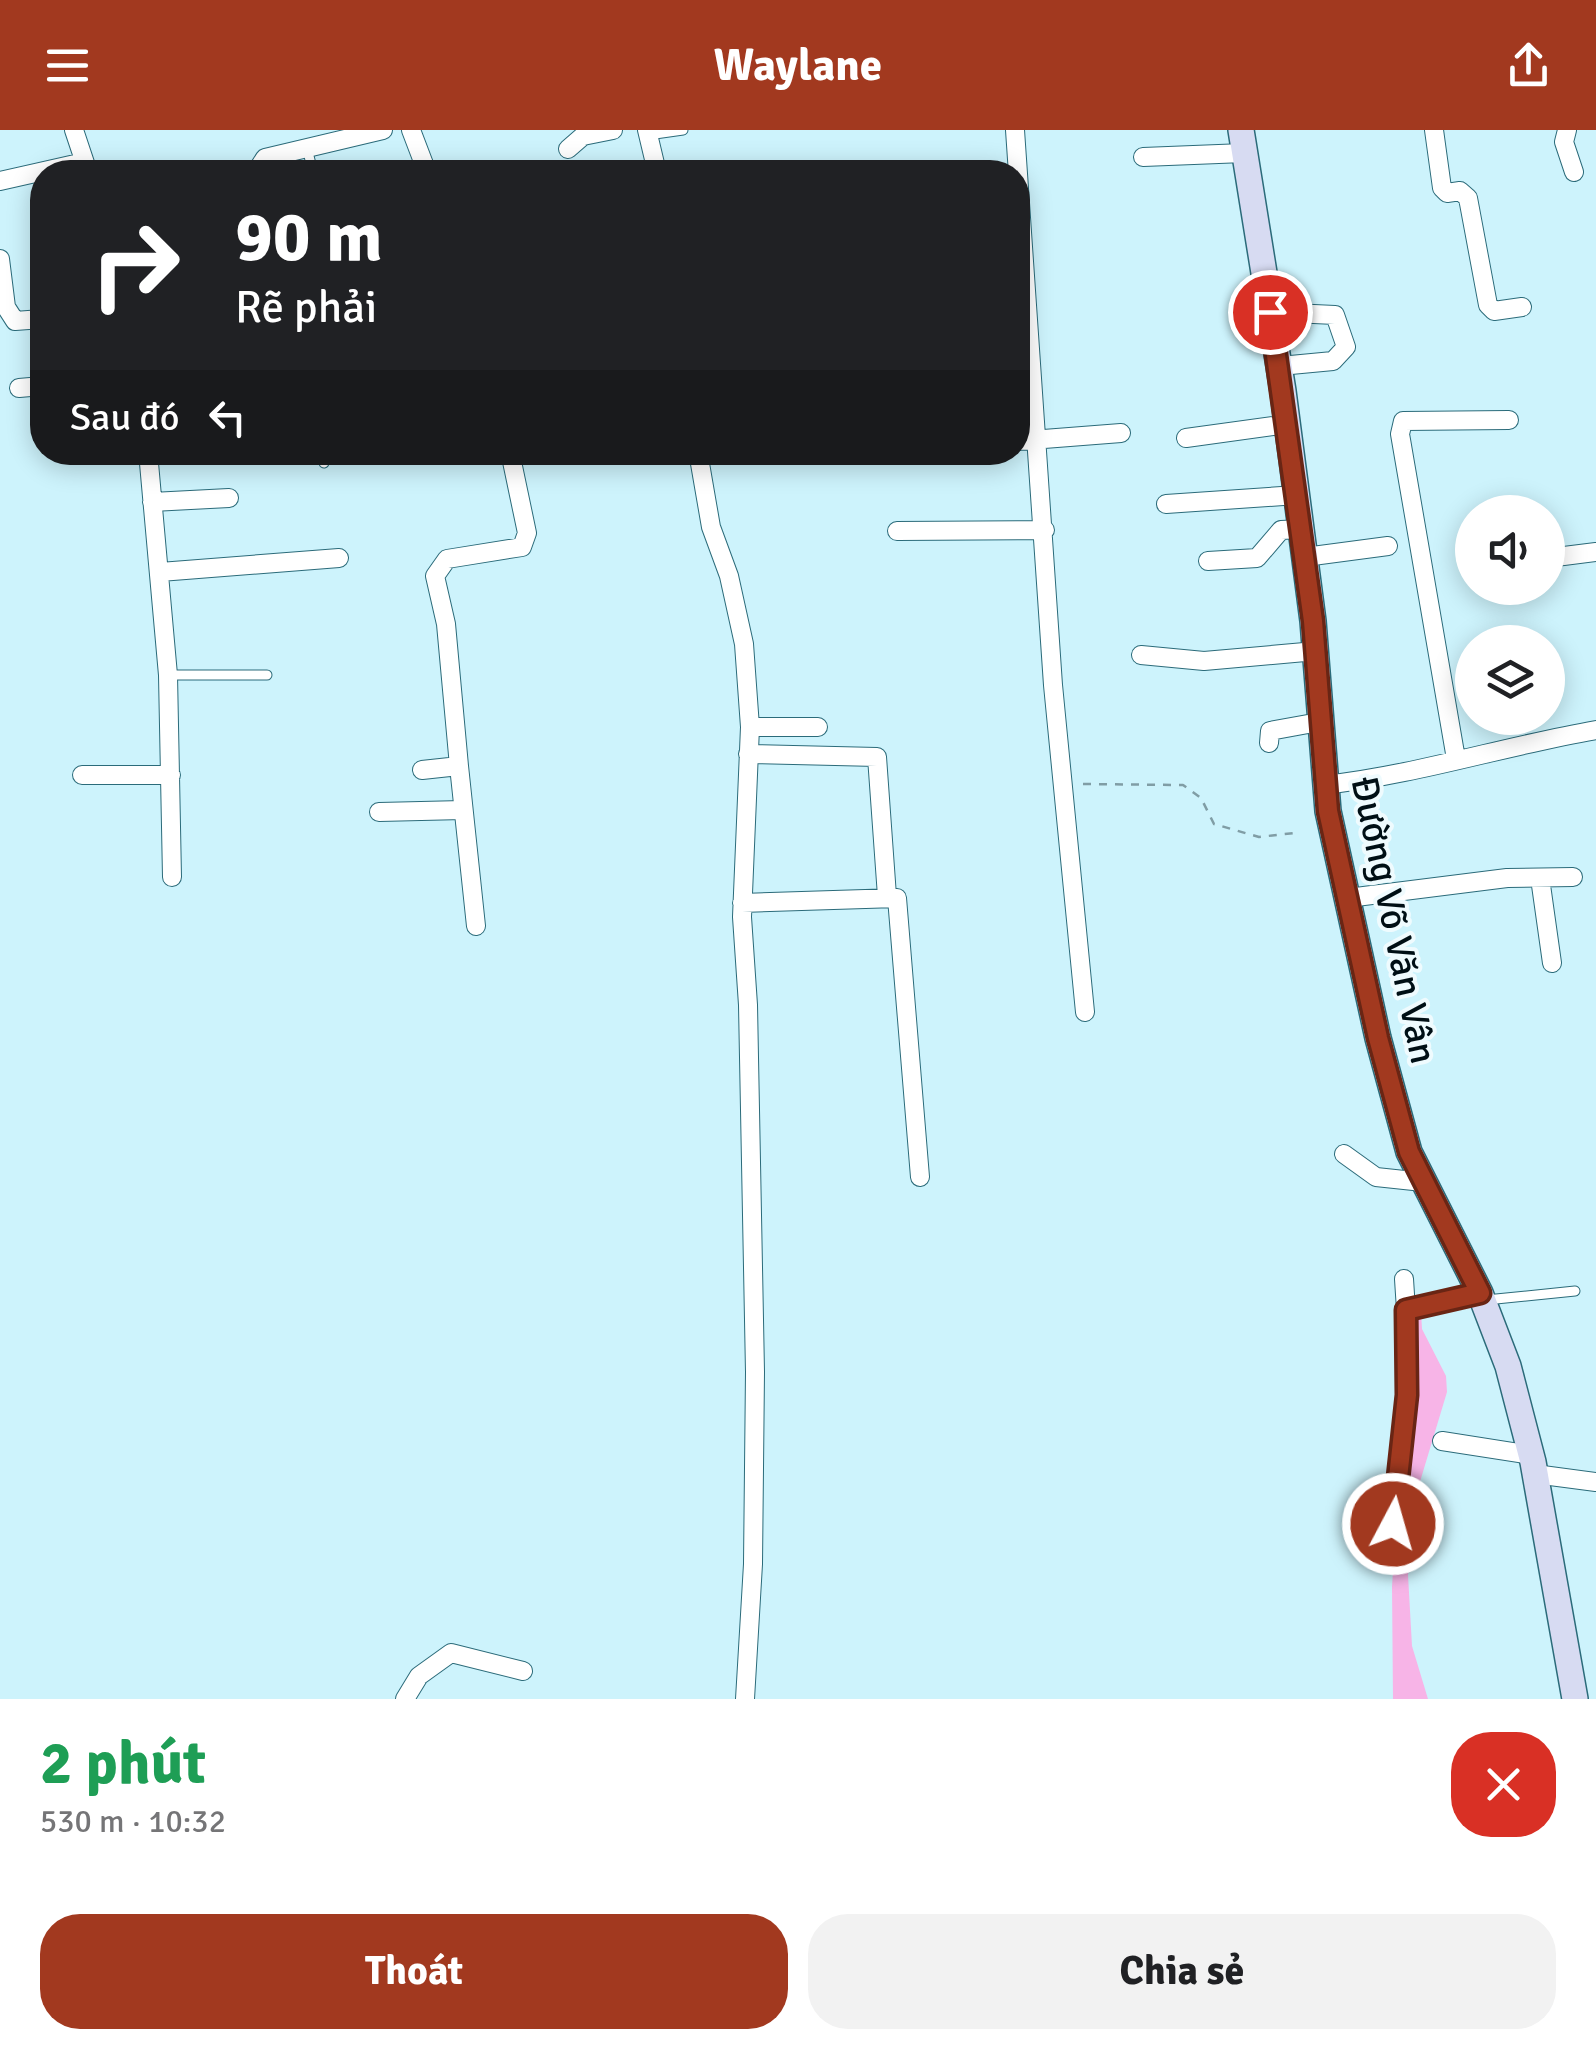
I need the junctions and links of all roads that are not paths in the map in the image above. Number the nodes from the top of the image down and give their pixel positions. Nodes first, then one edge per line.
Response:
1 (74, 130) edge
2 (382, 130) edge
3 (411, 130) edge
4 (613, 130) edge
5 (683, 130) edge
6 (1015, 130) edge
7 (1434, 130) edge
8 (1568, 130) edge
9 (648, 132) edge
10 (1243, 142) edge
11 (308, 148) junction
12 (568, 149) dead end
13 (1142, 157) dead end
14 (84, 160) edge
15 (264, 160) edge
16 (310, 160) edge
17 (422, 160) edge
18 (654, 160) edge
19 (1016, 160) edge
20 (1574, 172) dead end
21 (30, 176) edge
22 (0, 181) edge
23 (0, 260) edge
24 (1522, 307) dead end
25 (1270, 312) junction
26 (30, 320) edge
27 (1280, 366) junction
28 (1030, 376) edge
29 (30, 387) edge
30 (18, 388) dead end
31 (1037, 410) junction
32 (1030, 411) edge
33 (1509, 420) dead end
34 (1288, 424) junction
35 (1121, 432) dead end
36 (1186, 438) dead end
37 (1039, 439) junction
38 (1030, 440) edge
39 (149, 465) edge
40 (513, 465) edge
41 (700, 465) edge
42 (1297, 494) junction
43 (228, 498) dead end
44 (152, 502) junction
45 (1166, 504) dead end
46 (1302, 529) junction
47 (1045, 530) junction
48 (896, 531) dead end
49 (1388, 546) dead end
50 (1596, 552) edge
51 (1565, 556) edge
52 (1305, 557) junction
53 (339, 558) dead end
54 (1208, 560) dead end
55 (160, 572) junction
56 (1316, 651) junction
57 (1141, 654) dead end
58 (168, 675) junction
59 (267, 675) dead end
60 (1319, 722) junction
61 (750, 727) junction
62 (818, 727) dead end
63 (1596, 730) edge
64 (1269, 744) dead end
65 (748, 754) junction
66 (1456, 760) junction
67 (459, 766) junction
68 (422, 770) dead end
69 (171, 774) junction
70 (82, 775) dead end
71 (1324, 785) junction
72 (464, 810) junction
73 (379, 812) dead end
74 (172, 877) dead end
75 (1573, 877) dead end
76 (1540, 878) junction
77 (887, 896) junction
78 (1348, 898) junction
79 (742, 903) junction
80 (476, 926) dead end
81 (1552, 963) dead end
82 (1085, 1012) dead end
83 (1344, 1154) dead end
84 (920, 1177) dead end
85 (1422, 1182) junction
86 (1404, 1279) dead end
87 (1574, 1291) dead end
88 (1481, 1297) junction
89 (1406, 1310) junction
90 (1442, 1441) dead end
91 (1533, 1464) junction
92 (1596, 1482) edge
93 (1393, 1524) dead end
94 (523, 1671) dead end
95 (405, 1699) edge
96 (745, 1699) edge
97 (1575, 1699) edge

1 - 14 street
2 - 11 street
3 - 17 street
4 - 12 street
5 - 9 lane
6 - 19 street
7 - 24 street
8 - 20 street
9 - 18 street
10 - 13 street
10 - 25 street, Đường Võ Văn Vân
11 - 15 street
11 - 16 lane
21 - 22 street
23 - 26 street
25 - 27 street, Đường Võ Văn Vân
25 - 27 street
27 - 34 street, Đường Võ Văn Vân
28 - 31 street
29 - 30 street
31 - 32 street
31 - 37 street
33 - 66 street
34 - 36 street
34 - 42 street, Đường Võ Văn Vân
35 - 37 street
37 - 38 street
37 - 47 street
39 - 44 street
40 - 67 street
41 - 61 street
42 - 45 street
42 - 46 street, Đường Võ Văn Vân
43 - 44 street
44 - 55 street
46 - 52 street, Đường Võ Văn Vân
46 - 54 street
47 - 48 street
47 - 82 street
49 - 52 street
50 - 51 street
52 - 56 street, Đường Võ Văn Vân
53 - 55 street
55 - 58 street
56 - 57 street
56 - 60 street, Đường Võ Văn Vân
58 - 59 lane
58 - 69 street
60 - 64 street
60 - 71 street, Đường Võ Văn Vân
61 - 62 street
61 - 65 street
63 - 66 street
65 - 77 street
65 - 79 street
66 - 71 street
67 - 68 street
67 - 72 street
69 - 70 street
69 - 74 street
71 - 78 street, Đường Võ Văn Vân
72 - 73 street
72 - 80 street
75 - 76 street
76 - 78 street
76 - 81 street
77 - 79 street
77 - 84 street
78 - 85 street, Đường Võ Văn Vân
79 - 96 street
83 - 85 street
85 - 88 street, Đường Võ Văn Vân
86 - 89 street
87 - 88 lane
88 - 89 street
88 - 91 street, Đường Võ Văn Vân
89 - 93 street
90 - 91 street
91 - 92 street
91 - 97 street, Đường Võ Văn Vân
94 - 95 street

